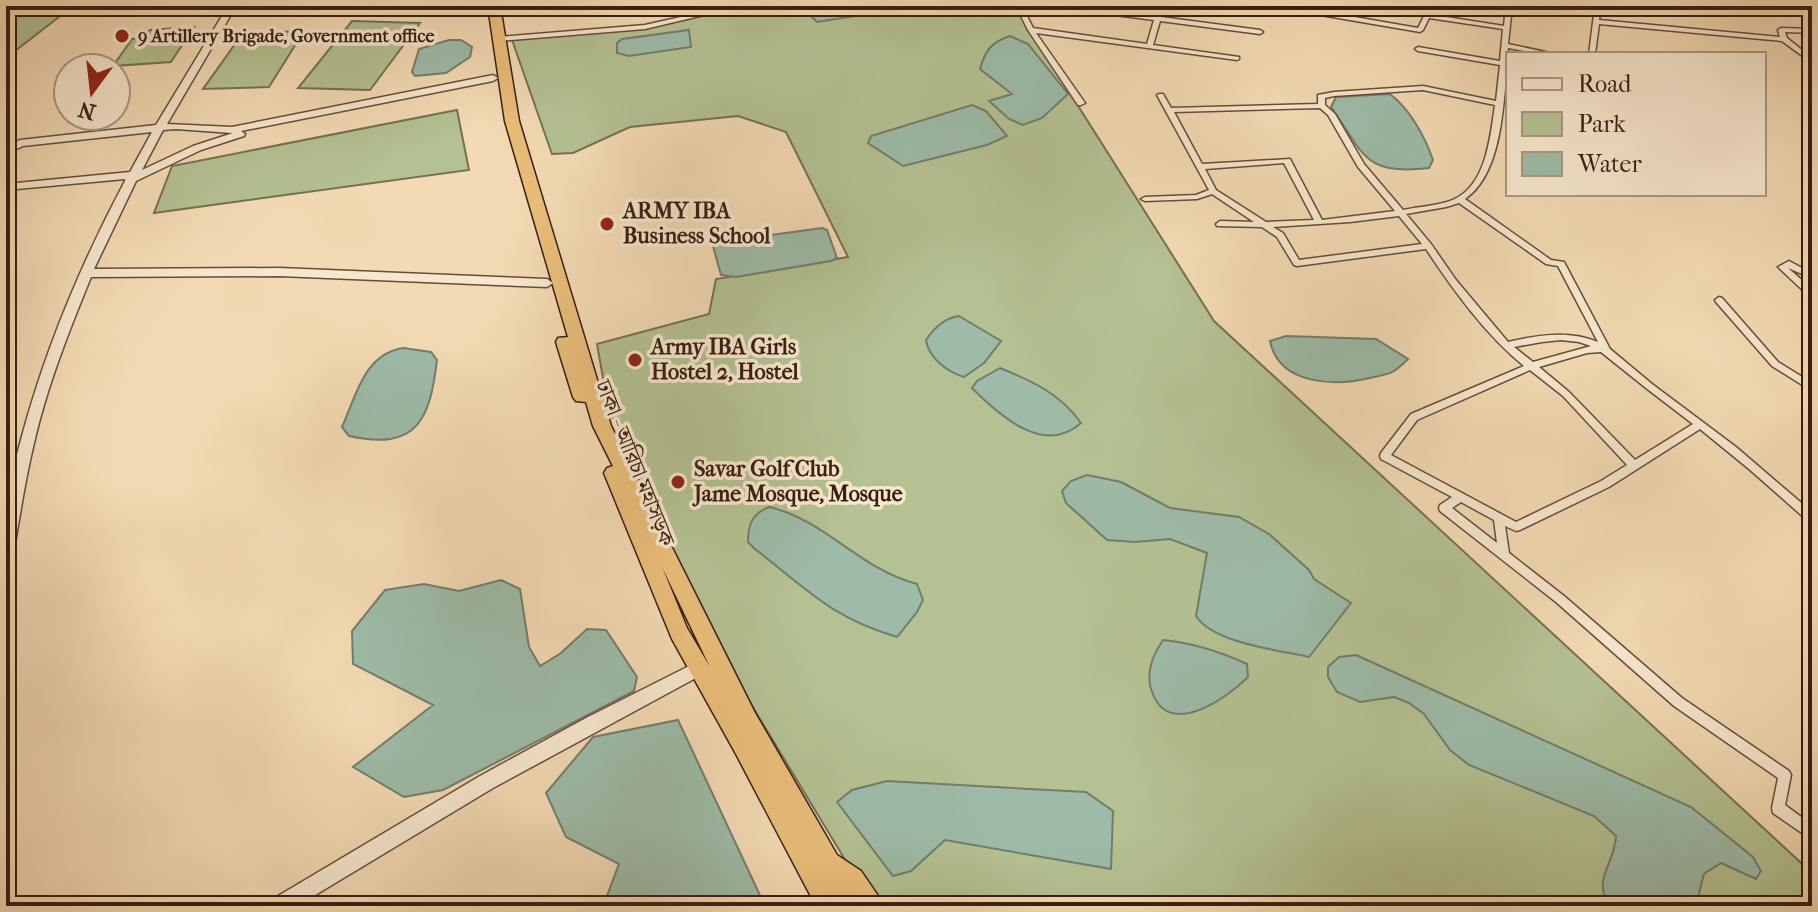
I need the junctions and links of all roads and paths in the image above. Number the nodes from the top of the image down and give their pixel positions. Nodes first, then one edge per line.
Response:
1 (232, 6) edge
2 (486, 6) edge
3 (494, 6) edge
4 (739, 6) edge
5 (1019, 6) edge
6 (1060, 6) edge
7 (1161, 6) edge
8 (1280, 6) edge
9 (1428, 6) edge
10 (1509, 6) edge
11 (1598, 6) edge
12 (1433, 17) junction
13 (1157, 18) junction
14 (1596, 22) junction
15 (1507, 28) junction
16 (1031, 30) junction
17 (1812, 31) edge
18 (1260, 32) dead end
19 (498, 39) junction
20 (1784, 39) junction
21 (1505, 45) junction
22 (1149, 47) junction
23 (1418, 49) dead end
24 (1542, 52) edge
25 (1592, 52) edge
26 (1237, 58) dead end
27 (1812, 61) edge
28 (1503, 64) junction
29 (494, 81) junction
30 (1161, 95) dead end
31 (1502, 101) edge
32 (1081, 103) dead end
33 (1322, 106) junction
34 (1169, 110) junction
35 (159, 127) junction
36 (1495, 131) junction
37 (1506, 134) edge
38 (6, 151) edge
39 (1199, 167) junction
40 (131, 178) junction
41 (6, 187) edge
42 (1213, 191) junction
43 (1145, 199) dead end
44 (1459, 199) junction
45 (1403, 213) junction
46 (1319, 221) junction
47 (1220, 224) dead end
48 (1266, 225) junction
49 (1428, 246) junction
50 (1812, 267) edge
51 (87, 273) junction
52 (547, 283) junction
53 (1812, 294) edge
54 (1719, 300) dead end
55 (1506, 346) junction
56 (1606, 348) junction
57 (1532, 366) junction
58 (1812, 388) edge
59 (1701, 424) junction
60 (1633, 465) junction
61 (1461, 497) junction
62 (1499, 518) junction
63 (1812, 518) edge
64 (6, 550) edge
65 (1504, 555) junction
66 (708, 663) junction
67 (1812, 833) edge
68 (826, 859) junction
69 (280, 906) edge
70 (829, 906) edge
71 (853, 906) edge
72 (873, 906) edge

1 - 35 street
2 - 29 highway, ঢাকা - আরিচা মহাসড়ক
3 - 19 highway
4 - 19 street
5 - 16 street
6 - 13 street
7 - 13 street
8 - 12 street
9 - 12 street
10 - 15 street
11 - 14 street
12 - 15 street
13 - 18 street
13 - 22 street
14 - 20 street
14 - 25 street
15 - 21 street
16 - 22 street
16 - 32 street
17 - 20 street
19 - 66 highway
20 - 27 street
21 - 24 street
21 - 28 street
22 - 26 street
23 - 28 street
28 - 31 street
29 - 35 street
29 - 40 street
29 - 52 highway, ঢাকা - আরিচা মহাসড়ক
30 - 34 street
31 - 33 street
31 - 36 street
33 - 34 street
33 - 45 street
34 - 39 street
35 - 38 street
35 - 40 street
36 - 37 street
36 - 44 street
39 - 42 street
39 - 46 street
40 - 41 street
40 - 51 street
42 - 43 street
42 - 48 street
44 - 45 street
44 - 56 street
45 - 46 street
45 - 49 street
46 - 48 street
47 - 48 street
48 - 49 street
49 - 55 street
50 - 53 street
51 - 52 street
51 - 64 street
52 - 66 highway, ঢাকা - আরিচা মহাসড়ক
54 - 58 street
55 - 56 street
55 - 57 street
56 - 57 street
56 - 59 street
57 - 60 street
57 - 61 street
59 - 60 street
59 - 63 street
60 - 62 street
61 - 62 street
61 - 65 street
62 - 65 street
65 - 67 street
66 - 68 highway
66 - 69 street
66 - 70 highway, ঢাকা - আরিচা মহাসড়ক
68 - 71 highway
68 - 72 highway

